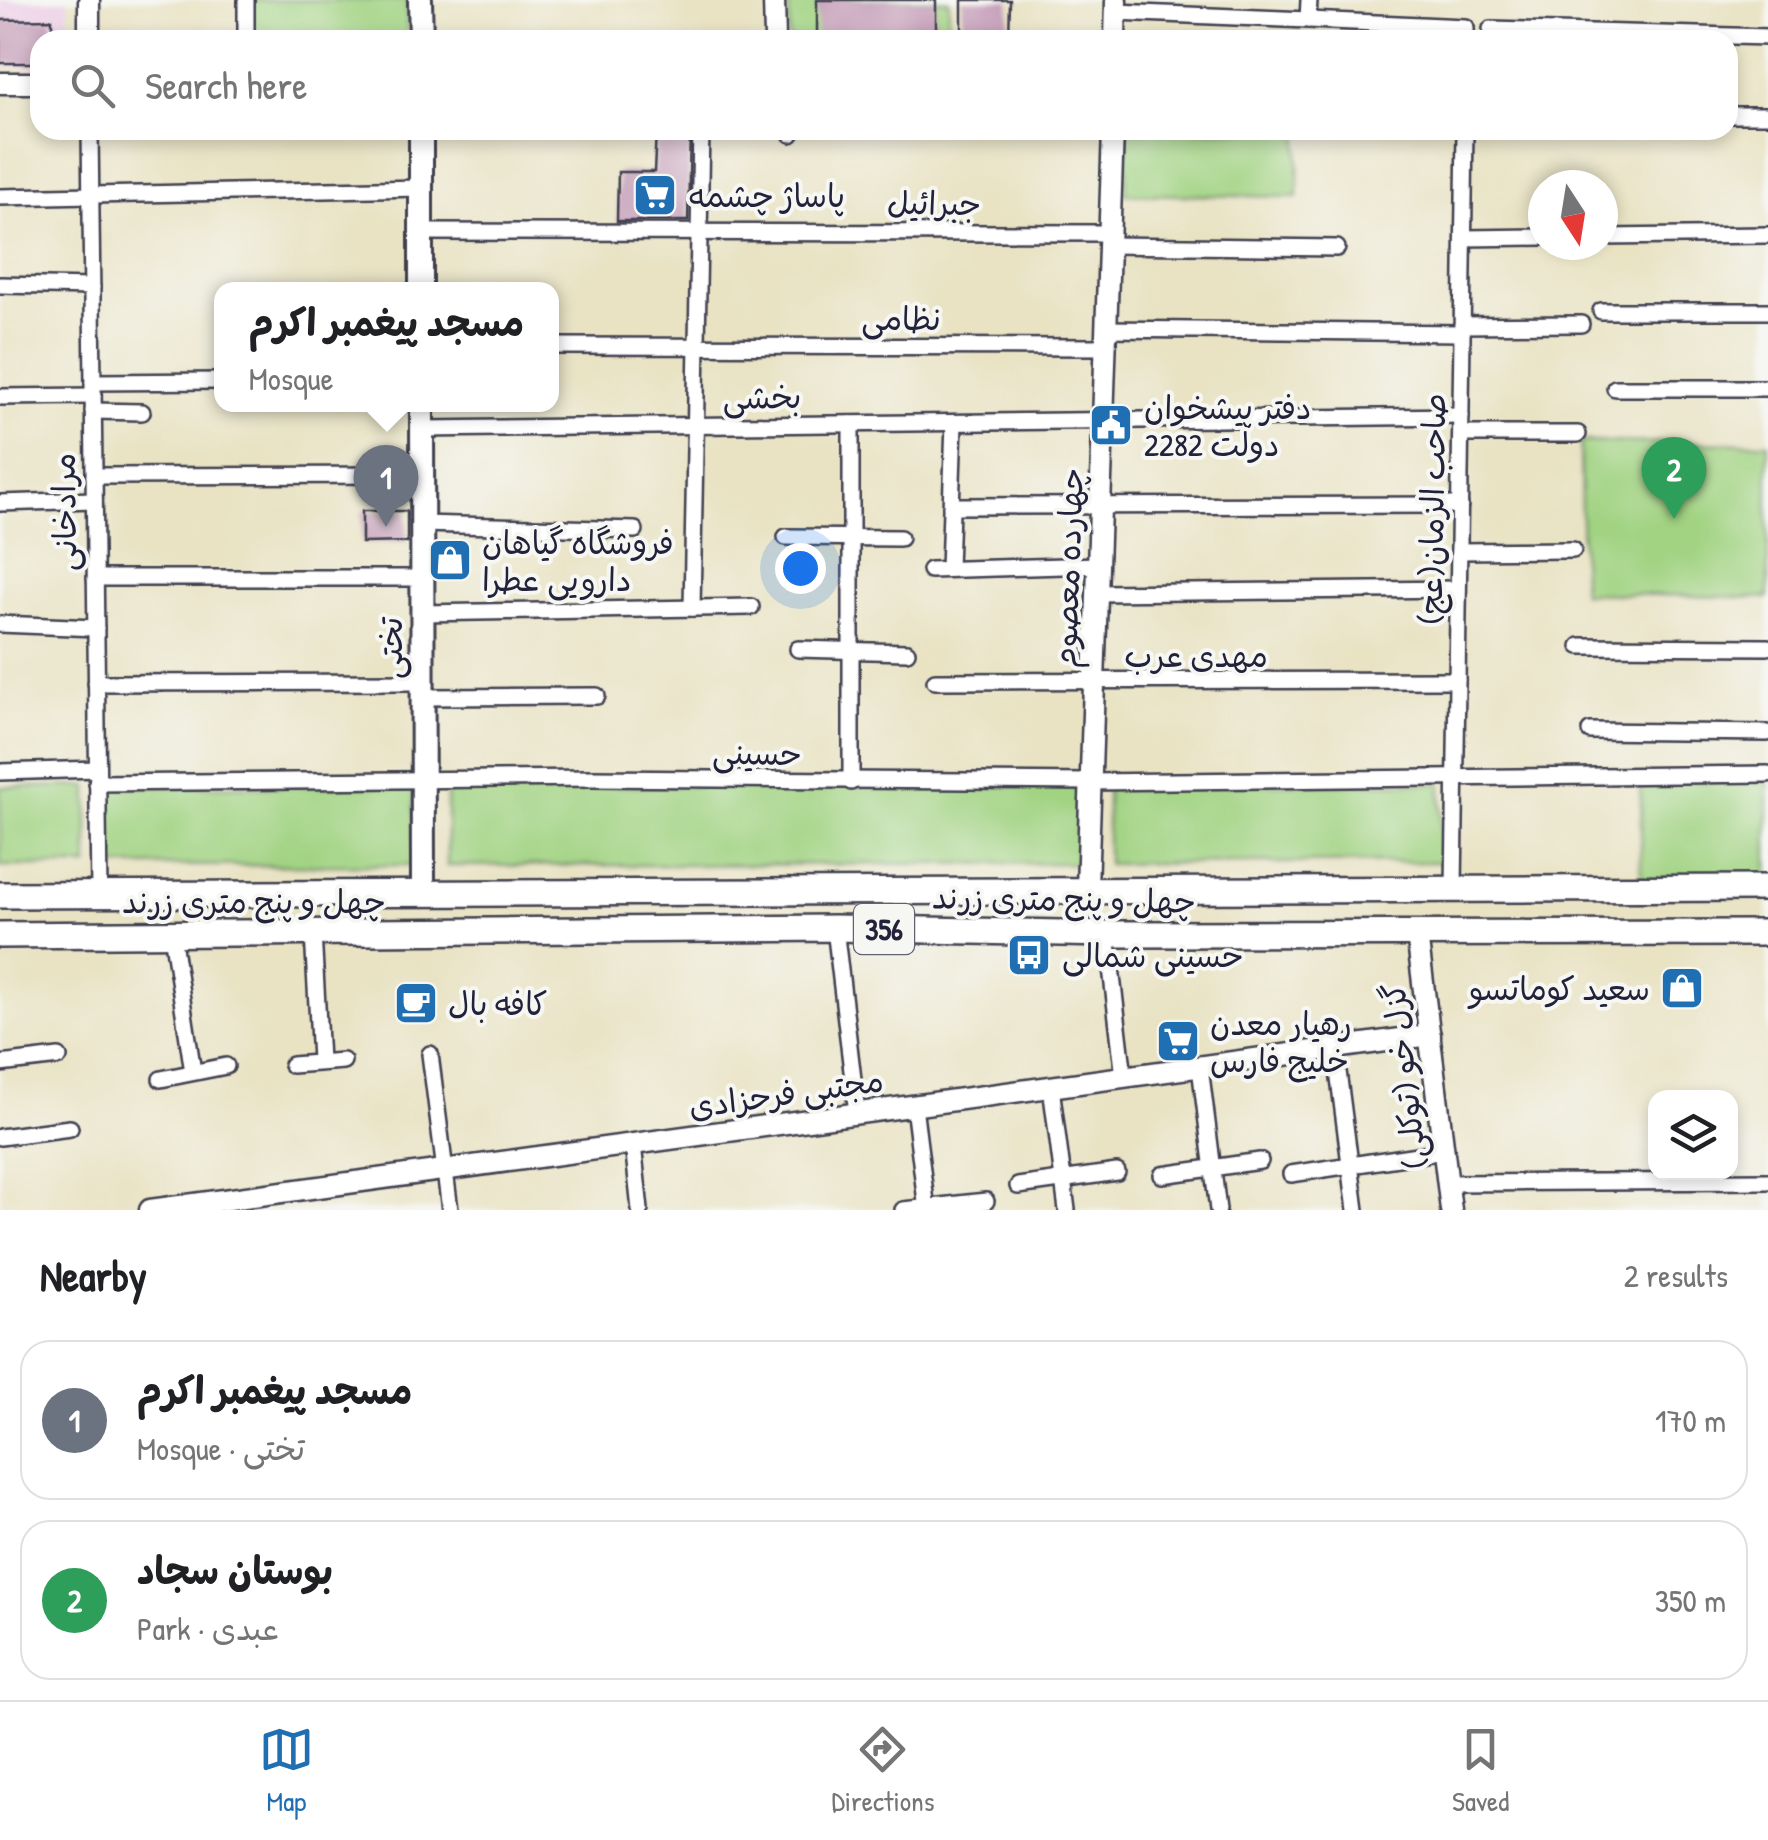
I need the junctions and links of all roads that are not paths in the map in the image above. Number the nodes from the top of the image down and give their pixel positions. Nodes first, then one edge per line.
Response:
1 (88, 0) edge
2 (246, 0) edge
3 (420, 0) edge
4 (774, 0) edge
5 (1310, 0) edge
6 (1116, 6) edge
7 (1308, 20) junction
8 (1490, 29) dead end
9 (89, 30) edge
10 (246, 30) edge
11 (421, 30) edge
12 (775, 30) edge
13 (1421, 30) edge
14 (1500, 30) edge
15 (1768, 37) edge
16 (1738, 38) edge
17 (30, 83) edge
18 (0, 84) edge
19 (1738, 114) edge
20 (1768, 115) edge
21 (90, 140) edge
22 (421, 140) edge
23 (700, 140) edge
24 (1113, 140) edge
25 (1465, 140) edge
26 (421, 188) junction
27 (0, 197) edge
28 (91, 197) junction
29 (699, 229) junction
30 (421, 232) junction
31 (1768, 235) edge
32 (1528, 237) edge
33 (1618, 237) edge
34 (1464, 238) junction
35 (1109, 239) junction
36 (1336, 248) dead end
37 (421, 282) edge
38 (0, 285) edge
39 (92, 287) junction
40 (1601, 311) dead end
41 (1768, 311) edge
42 (1581, 324) dead end
43 (1462, 329) junction
44 (1106, 338) junction
45 (697, 344) junction
46 (559, 346) edge
47 (214, 381) edge
48 (1615, 388) dead end
49 (1768, 388) edge
50 (93, 396) junction
51 (0, 397) edge
52 (142, 412) dead end
53 (422, 412) edge
54 (1461, 416) junction
55 (1103, 421) junction
56 (954, 422) junction
57 (851, 424) junction
58 (695, 426) junction
59 (422, 429) junction
60 (1461, 434) junction
61 (1578, 434) dead end
62 (422, 475) junction
63 (94, 476) junction
64 (94, 500) junction
65 (0, 503) edge
66 (1460, 505) junction
67 (950, 506) junction
68 (1100, 508) junction
69 (422, 524) junction
70 (635, 530) dead end
71 (786, 537) dead end
72 (851, 538) junction
73 (900, 538) dead end
74 (1573, 550) dead end
75 (1459, 551) junction
76 (1098, 565) junction
77 (949, 569) junction
78 (930, 570) dead end
79 (95, 578) junction
80 (422, 578) junction
81 (1458, 589) junction
82 (1097, 593) junction
83 (752, 607) dead end
84 (692, 608) junction
85 (422, 613) junction
86 (0, 624) edge
87 (96, 628) junction
88 (1580, 646) dead end
89 (1768, 646) edge
90 (798, 648) dead end
91 (907, 652) dead end
92 (851, 653) junction
93 (1457, 680) junction
94 (935, 681) dead end
95 (96, 683) junction
96 (1094, 683) junction
97 (422, 689) junction
98 (597, 696) dead end
99 (1590, 732) dead end
100 (1768, 733) edge
101 (0, 772) edge
102 (1768, 774) edge
103 (97, 776) junction
104 (1455, 777) junction
105 (422, 781) junction
106 (851, 782) junction
107 (1090, 782) junction
108 (1086, 888) junction
109 (1768, 888) edge
110 (1454, 889) junction
111 (423, 892) junction
112 (99, 894) junction
113 (0, 895) edge
114 (38, 895) junction
115 (835, 928) junction
116 (313, 932) junction
117 (1768, 933) edge
118 (172, 934) junction
119 (1107, 934) junction
120 (1417, 934) junction
121 (0, 935) edge
122 (38, 935) junction
123 (1430, 1036) junction
124 (1335, 1048) junction
125 (430, 1054) dead end
126 (58, 1058) dead end
127 (320, 1060) junction
128 (343, 1062) dead end
129 (0, 1064) edge
130 (292, 1065) dead end
131 (226, 1066) dead end
132 (1200, 1067) junction
133 (193, 1072) junction
134 (1124, 1077) junction
135 (160, 1078) dead end
136 (1051, 1087) junction
137 (914, 1106) junction
138 (857, 1114) junction
139 (70, 1128) dead end
140 (0, 1136) edge
141 (633, 1144) junction
142 (1444, 1151) junction
143 (1260, 1161) dead end
144 (1350, 1164) junction
145 (1213, 1168) junction
146 (446, 1170) junction
147 (1117, 1172) dead end
148 (1162, 1174) dead end
149 (1291, 1174) dead end
150 (1064, 1180) junction
151 (1768, 1181) edge
152 (1448, 1183) junction
153 (1018, 1186) dead end
154 (986, 1201) dead end
155 (198, 1207) edge
156 (927, 1209) edge
157 (150, 1210) edge
158 (450, 1210) edge
159 (640, 1210) edge
160 (903, 1210) edge
161 (1068, 1210) edge
162 (1218, 1210) edge
163 (1356, 1210) edge
164 (1451, 1210) edge

1 - 9 street
2 - 10 street
3 - 11 main road
4 - 12 street
5 - 7 street
6 - 7 street
7 - 13 street
8 - 14 street
15 - 16 street
17 - 18 street
19 - 20 street
21 - 28 street, مرادخانی
22 - 26 main road
23 - 29 street
24 - 35 street, چهارده معصوم
25 - 34 street, صاحب الزمان(عج)
26 - 28 street
26 - 30 main road
27 - 28 street
28 - 39 street, مرادخانی
29 - 30 street, جبرائیل
29 - 35 street, جبرائیل
29 - 45 street
30 - 37 main road
31 - 33 street
32 - 34 street
34 - 43 street, صاحب الزمان(عج)
35 - 36 street, جبرائیل
35 - 44 street, چهارده معصوم
38 - 39 street
39 - 50 street, مرادخانی
40 - 41 street
42 - 43 street, نظامی
43 - 44 street, نظامی
43 - 54 street, صاحب الزمان(عج)
44 - 45 street, نظامی
44 - 55 street, چهارده معصوم
45 - 46 street, نظامی
45 - 58 street
47 - 50 street
48 - 49 street
50 - 51 street
50 - 52 street
50 - 63 street, مرادخانی
53 - 59 main road, تختی
54 - 55 street, بخشی
54 - 60 street, صاحب الزمان(عج)
55 - 56 street, بخشی
55 - 68 street, چهارده معصوم
56 - 57 street, بخشی
56 - 67 street
57 - 58 street, بخشی
57 - 72 street
58 - 59 street, بخشی
58 - 84 street
59 - 62 main road, تختی
60 - 61 street
60 - 66 street, صاحب الزمان(عج)
62 - 63 street
62 - 69 main road, تختی
63 - 64 street, مرادخانی
64 - 65 street
64 - 79 street, مرادخانی
66 - 68 street
66 - 75 street, صاحب الزمان(عج)
67 - 68 street
67 - 77 street
68 - 76 street, چهارده معصوم
69 - 70 street
69 - 80 main road, تختی
71 - 72 street
72 - 73 street
72 - 92 street
74 - 75 street
75 - 81 street, صاحب الزمان(عج)
76 - 77 street
76 - 82 street, چهارده معصوم
77 - 78 street
79 - 80 street
79 - 87 street, مرادخانی
80 - 85 main road, تختی
81 - 82 street
81 - 93 street, صاحب الزمان(عج)
82 - 96 street, چهارده معصوم
83 - 84 street
84 - 85 street
85 - 97 main road, تختی
86 - 87 street
87 - 95 street, مرادخانی
88 - 89 street
90 - 92 street
91 - 92 street
92 - 106 street
93 - 96 street, مهدی عرب
93 - 104 street, صاحب الزمان(عج)
94 - 96 street, مهدی عرب
95 - 97 street
95 - 103 street, مرادخانی
96 - 107 street, چهارده معصوم
97 - 98 street
97 - 105 main road, تختی
99 - 100 street
101 - 103 street, حسینی
102 - 104 street, حسینی
103 - 105 street, حسینی
103 - 112 street, مرادخانی
104 - 107 street, حسینی
104 - 110 street, صاحب الزمان(عج)
105 - 106 street, حسینی
105 - 111 main road, تختی
106 - 107 street, حسینی
107 - 108 street, چهارده معصوم
108 - 110 main road, چهل و پنج متری زرند / 356
108 - 111 main road, چهل و پنج متری زرند / 356
109 - 110 main road, چهل و پنج متری زرند / 356
111 - 112 main road, چهل و پنج متری زرند / 356
112 - 114 main road, چهل و پنج متری زرند / 356
113 - 114 main road, چهل و پنج متری زرند / 356
114 - 122 main road
115 - 116 main road, چهل و پنج متری زرند / 356
115 - 119 main road, چهل و پنج متری زرند / 356
115 - 138 street
116 - 118 main road, چهل و پنج متری زرند / 356
116 - 127 street
117 - 120 main road, چهل و پنج متری زرند / 356
118 - 122 main road, چهل و پنج متری زرند / 356
118 - 133 street
119 - 120 main road, چهل و پنج متری زرند / 356
119 - 134 street
120 - 123 street, گزل خو (توکلی)
121 - 122 main road, چهل و پنج متری زرند / 356
123 - 124 street, مجتبی فرحزادی
123 - 142 street, گزل خو (توکلی)
124 - 132 street, مجتبی فرحزادی
124 - 144 street
125 - 146 street
126 - 129 street
127 - 128 street
127 - 130 street
131 - 133 street
132 - 134 street, مجتبی فرحزادی
132 - 145 street
133 - 135 street
134 - 136 street, مجتبی فرحزادی
136 - 137 street, مجتبی فرحزادی
136 - 150 street
137 - 138 street, مجتبی فرحزادی
137 - 156 street
138 - 141 street, مجتبی فرحزادی
139 - 140 street
141 - 146 street, مجتبی فرحزادی
141 - 159 street
142 - 144 street
142 - 152 street, گزل خو (توکلی)
143 - 145 street
144 - 149 street
144 - 163 street
145 - 148 street
145 - 162 street
146 - 155 street, مجتبی فرحزادی
146 - 158 street
147 - 150 street
150 - 153 street
150 - 161 street
151 - 152 street
152 - 164 street, گزل خو (توکلی)
154 - 156 street
155 - 157 street, مجتبی فرحزادی
156 - 160 street

